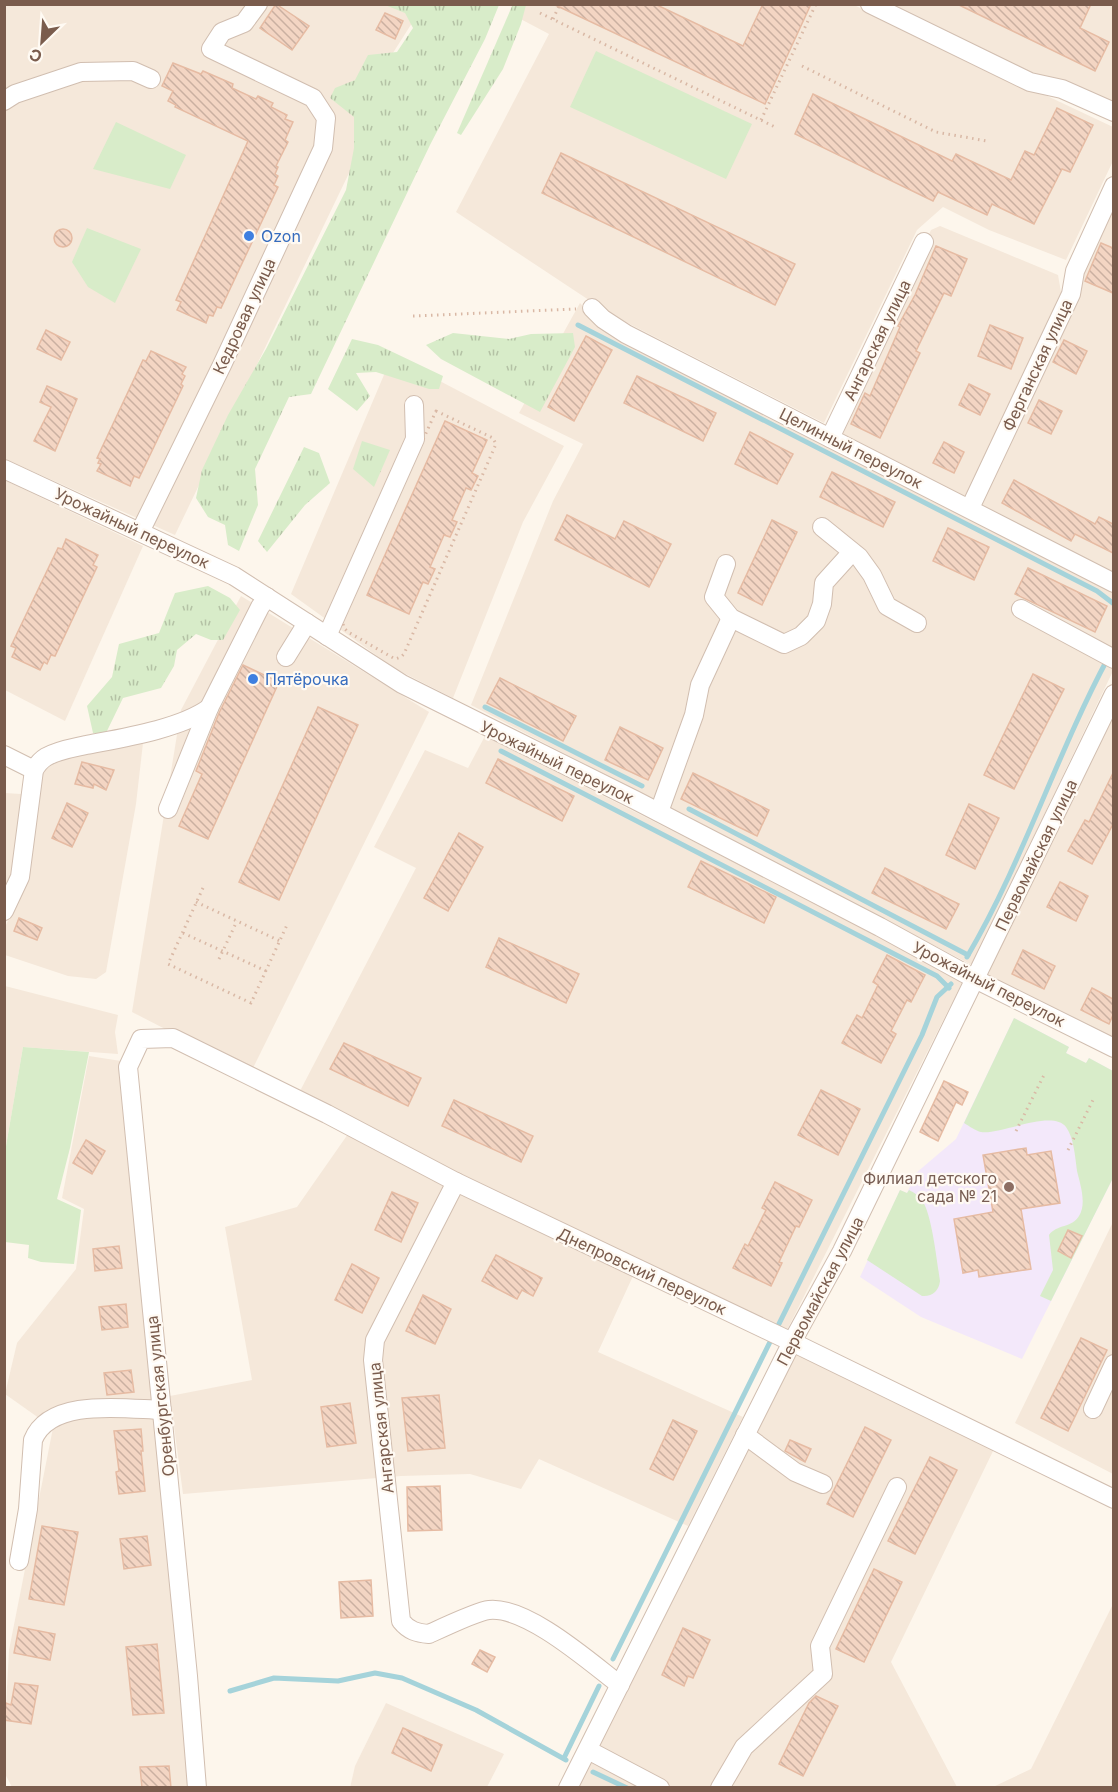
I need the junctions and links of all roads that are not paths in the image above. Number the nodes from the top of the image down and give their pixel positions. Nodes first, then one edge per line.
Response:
1 (258, 4) edge
2 (870, 4) edge
3 (151, 79) dead end
4 (4, 101) edge
5 (1113, 112) edge
6 (1113, 186) edge
7 (924, 242) dead end
8 (592, 308) road end
9 (414, 405) dead end
10 (830, 438) junction
11 (4, 469) edge
12 (970, 508) junction
13 (822, 527) dead end
14 (140, 532) junction
15 (852, 552) junction
16 (726, 564) dead end
17 (1113, 583) edge
18 (267, 597) junction
19 (1021, 609) dead end
20 (730, 618) junction
21 (308, 623) junction
22 (917, 623) dead end
23 (327, 636) junction
24 (286, 657) dead end
25 (1113, 659) edge
26 (1113, 694) edge
27 (209, 708) junction
28 (4, 755) edge
29 (34, 770) junction
30 (168, 809) dead end
31 (659, 812) junction
32 (4, 911) edge
33 (975, 979) junction
34 (174, 1038) joint
35 (1113, 1048) edge
36 (456, 1182) junction
37 (792, 1342) junction
38 (1113, 1364) edge
39 (1092, 1409) dead end
40 (162, 1410) junction
41 (745, 1435) junction
42 (823, 1484) dead end
43 (897, 1487) dead end
44 (1113, 1498) edge
45 (19, 1561) dead end
46 (620, 1685) junction
47 (588, 1750) junction
48 (197, 1788) edge
49 (568, 1788) edge
50 (660, 1788) edge
51 (720, 1788) edge

1 - 14 street, Кедровая улица
2 - 5 street
3 - 4 street
6 - 12 street, Ферганская улица
7 - 10 street, Ангарская улица
8 - 10 street, Целинный переулок
9 - 23 street
10 - 12 street, Целинный переулок
11 - 14 street, Урожайный переулок
12 - 17 street, Целинный переулок
13 - 15 street
14 - 18 street, Урожайный переулок
15 - 20 street
15 - 22 street
16 - 20 street
18 - 21 street, Урожайный переулок
18 - 27 street
19 - 25 street
20 - 31 street
21 - 23 street, Урожайный переулок
21 - 24 street
23 - 31 street, Урожайный переулок
26 - 33 street, Первомайская улица
27 - 29 street
27 - 30 street
28 - 29 street
29 - 32 street
31 - 33 street, Урожайный переулок
33 - 35 street, Урожайный переулок
33 - 37 street, Первомайская улица
34 - 36 street, Днепровский переулок
34 - 40 street, Оренбургская улица
36 - 37 street, Днепровский переулок
36 - 46 street, Ангарская улица
37 - 41 street, Первомайская улица
37 - 44 street, Днепровский переулок
38 - 39 street
40 - 45 street
40 - 48 street, Оренбургская улица
41 - 42 street
41 - 46 street, Первомайская улица
43 - 51 street
46 - 47 street, Первомайская улица
47 - 49 street, Первомайская улица
47 - 50 street

